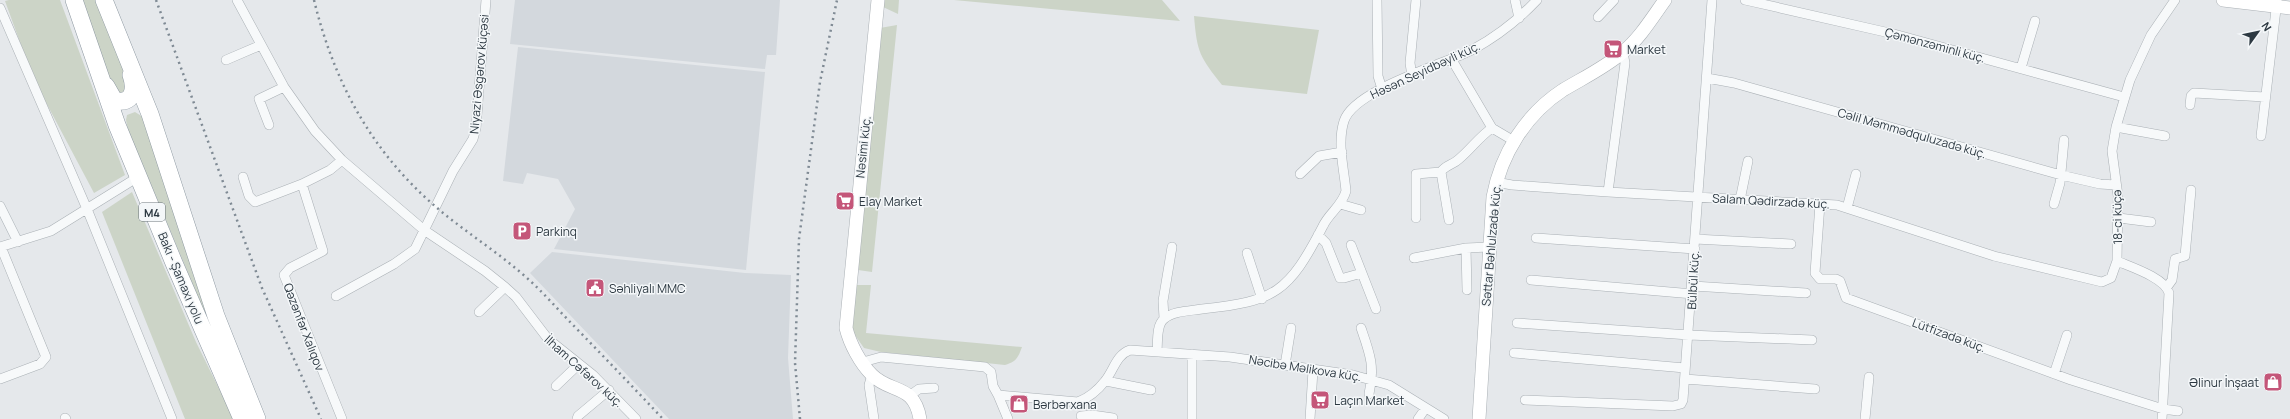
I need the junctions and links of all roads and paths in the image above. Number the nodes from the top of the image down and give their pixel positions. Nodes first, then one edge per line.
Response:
1 (74, 0) edge
2 (104, 0) edge
3 (237, 0) edge
4 (486, 0) edge
5 (878, 0) edge
6 (1377, 0) edge
7 (1416, 0) edge
8 (1515, 0) edge
9 (1537, 0) edge
10 (1614, 0) edge
11 (1666, 0) edge
12 (1712, 0) edge
13 (1745, 0) edge
14 (2175, 0) edge
15 (2224, 0) edge
16 (2281, 5) edge
17 (0, 8) edge
18 (1598, 17) dead end
19 (1519, 18) junction
20 (2035, 21) dead end
21 (119, 35) junction
22 (88, 44) junction
23 (261, 45) junction
24 (1623, 53) junction
25 (226, 60) dead end
26 (1452, 60) junction
27 (2021, 68) junction
28 (1412, 76) junction
29 (1707, 78) junction
30 (284, 87) junction
31 (1382, 89) junction
32 (2124, 97) junction
33 (2265, 97) junction
34 (2190, 105) dead end
35 (269, 126) dead end
36 (2116, 127) junction
37 (1492, 128) junction
38 (2165, 136) dead end
39 (2261, 136) dead end
40 (2064, 140) dead end
41 (1514, 141) junction
42 (164, 151) junction
43 (1342, 152) junction
44 (342, 160) junction
45 (1748, 161) dead end
46 (135, 170) junction
47 (1441, 172) junction
48 (1300, 174) dead end
49 (1856, 174) dead end
50 (2061, 175) junction
51 (243, 177) dead end
52 (1496, 182) junction
53 (302, 184) junction
54 (2116, 185) junction
55 (2191, 190) dead end
56 (1608, 192) junction
57 (1697, 197) junction
58 (1740, 200) junction
59 (1340, 204) junction
60 (1820, 204) junction
61 (2054, 204) dead end
62 (0, 206) edge
63 (1847, 208) junction
64 (86, 210) junction
65 (1361, 210) dead end
66 (1416, 218) dead end
67 (2119, 218) junction
68 (1449, 220) dead end
69 (2151, 222) dead end
70 (424, 230) junction
71 (1318, 235) junction
72 (1536, 238) dead end
73 (18, 242) junction
74 (1695, 244) junction
75 (1791, 244) dead end
76 (1351, 245) dead end
77 (1, 247) edge
78 (1172, 247) dead end
79 (1490, 247) junction
80 (1466, 248) junction
81 (1247, 253) dead end
82 (1414, 258) dead end
83 (2117, 261) junction
84 (1362, 273) junction
85 (1531, 280) dead end
86 (505, 287) junction
87 (2167, 287) junction
88 (1467, 290) dead end
89 (1693, 290) junction
90 (1806, 294) dead end
91 (336, 296) dead end
92 (1262, 299) junction
93 (1376, 309) dead end
94 (479, 312) dead end
95 (1164, 318) junction
96 (1517, 323) dead end
97 (1291, 328) dead end
98 (1361, 328) dead end
99 (2067, 334) dead end
100 (1689, 336) junction
101 (1812, 340) dead end
102 (1156, 351) junction
103 (1514, 353) dead end
104 (1192, 354) junction
105 (863, 362) junction
106 (579, 364) junction
107 (1285, 365) junction
108 (1686, 368) junction
109 (1313, 370) junction
110 (2054, 374) junction
111 (872, 375) junction
112 (1869, 377) dead end
113 (0, 379) edge
114 (1685, 379) junction
115 (1372, 380) junction
116 (1106, 381) junction
117 (556, 386) dead end
118 (934, 388) dead end
119 (1815, 389) dead end
120 (608, 390) junction
121 (1151, 390) dead end
122 (1369, 394) dead end
123 (998, 395) junction
124 (910, 396) junction
125 (1525, 400) dead end
126 (1078, 402) junction
127 (1425, 409) junction
128 (2163, 409) junction
129 (2178, 411) dead end
130 (631, 417) edge
131 (1082, 417) edge
132 (1112, 418) dead end
133 (172, 419) edge
134 (242, 419) edge
135 (257, 419) edge
136 (342, 419) edge
137 (577, 419) edge
138 (874, 419) edge
139 (920, 419) edge
140 (1008, 419) edge
141 (1192, 419) edge
142 (1310, 419) edge
143 (1418, 419) edge
144 (1444, 419) edge
145 (1479, 419) edge
146 (1864, 419) edge
147 (2162, 419) edge

1 - 22 highway, Bakı - Şamaxı yolu / M4
2 - 21 highway, Bakı - Şamaxı yolu / M4
3 - 23 street, İlham Cəfərov küç.
4 - 70 street, Niyazi Əsgərov küçəsi
5 - 105 street, Nəsimi küç.
6 - 31 street
7 - 28 street
8 - 19 street
9 - 19 street, Həsən Seyidbəyli küç.
10 - 18 street
11 - 24 street, Səttar Bəhlulzadə küç.
12 - 29 street, Bülbül küç.
13 - 27 street, Çəmənzəminli küç.
14 - 32 street, 18-ci küçə
15 - 16 street
16 - 33 street
17 - 64 street
19 - 26 street, Həsən Seyidbəyli küç.
20 - 27 street
21 - 22 highway
21 - 42 highway, Bakı - Şamaxı yolu / M4
22 - 46 highway, Bakı - Şamaxı yolu / M4
23 - 25 street
23 - 30 street, İlham Cəfərov küç.
24 - 41 street, Səttar Bəhlulzadə küç.
24 - 56 street
26 - 28 street, Həsən Seyidbəyli küç.
26 - 37 street
27 - 32 street, Çəmənzəminli küç.
28 - 31 street, Həsən Seyidbəyli küç.
29 - 50 street, Cəlil Məmmədquluzadə küç.
29 - 57 street, Bülbül küç.
30 - 35 street
30 - 44 street, İlham Cəfərov küç.
31 - 43 street, Həsən Seyidbəyli küç.
32 - 36 street, 18-ci küçə
33 - 34 street
33 - 39 street
36 - 38 street
36 - 54 street, 18-ci küçə
37 - 41 street
37 - 47 street
40 - 50 street
41 - 52 street, Səttar Bəhlulzadə küç.
42 - 46 highway
42 - 135 highway, Bakı - Şamaxı yolu / M4
43 - 48 street
43 - 59 street, Həsən Seyidbəyli küç.
44 - 53 street
44 - 70 street, İlham Cəfərov küç.
45 - 58 street
46 - 64 street
46 - 134 highway, Bakı - Şamaxı yolu / M4
47 - 66 street
47 - 68 street
49 - 63 street
50 - 54 street, Cəlil Məmmədquluzadə küç.
50 - 61 street
51 - 53 street
52 - 56 street, Salam Qədirzadə küç.
52 - 79 street, Səttar Bəhlulzadə küç.
53 - 136 street, Qəzənfər Xalıqov
54 - 67 street, 18-ci küçə
55 - 87 street
56 - 57 street, Salam Qədirzadə küç.
57 - 58 street, Salam Qədirzadə küç.
57 - 74 street, Bülbül küç.
58 - 60 street, Salam Qədirzadə küç.
59 - 65 street
59 - 71 street, Həsən Seyidbəyli küç.
60 - 63 street, Salam Qədirzadə küç.
60 - 110 street, Lütfizadə küç.
62 - 73 street
63 - 83 street, Salam Qədirzadə küç.
64 - 73 street
64 - 133 street
67 - 69 street
67 - 83 street, 18-ci küçə
70 - 86 street, İlham Cəfərov küç.
70 - 91 street, Niyazi Əsgərov küçəsi
71 - 84 street
71 - 92 street, Həsən Seyidbəyli küç.
72 - 74 street
73 - 77 street
74 - 75 street
74 - 89 street, Bülbül küç.
76 - 84 street
77 - 113 street
78 - 95 street
79 - 80 street
79 - 145 street, Səttar Bəhlulzadə küç.
80 - 82 street
80 - 88 street
81 - 92 street
83 - 87 street, 18-ci küçə
84 - 93 street
85 - 89 street
86 - 94 street
86 - 106 street, İlham Cəfərov küç.
87 - 128 street
89 - 90 street
89 - 100 street, Bülbül küç.
92 - 95 street, Həsən Seyidbəyli küç.
95 - 102 street
96 - 100 street
97 - 107 street
98 - 115 street
99 - 110 street
100 - 101 street
100 - 108 street, Bülbül küç.
102 - 104 street, Nəcibə Məlikova küç.
102 - 116 street
103 - 108 street
104 - 107 street, Nəcibə Məlikova küç.
104 - 141 street
105 - 111 street, Nəsimi küç.
105 - 123 street
106 - 117 street
106 - 120 street, İlham Cəfərov küç.
107 - 109 street, Nəcibə Məlikova küç.
108 - 114 street, Bülbül küç.
109 - 115 street, Nəcibə Məlikova küç.
109 - 142 street
110 - 128 street, Lütfizadə küç.
111 - 124 street
111 - 138 street
112 - 146 street
114 - 119 street
114 - 125 street, Bülbül küç.
115 - 122 street
115 - 127 street, Nəcibə Məlikova küç.
116 - 121 street
116 - 126 street
118 - 124 street
120 - 130 street, İlham Cəfərov küç.
120 - 137 street
123 - 126 street
123 - 140 street
124 - 139 street
126 - 131 street
127 - 143 street
127 - 144 street, Nəcibə Məlikova küç.
128 - 129 street, Lütfizadə küç.
128 - 147 street
131 - 132 street

